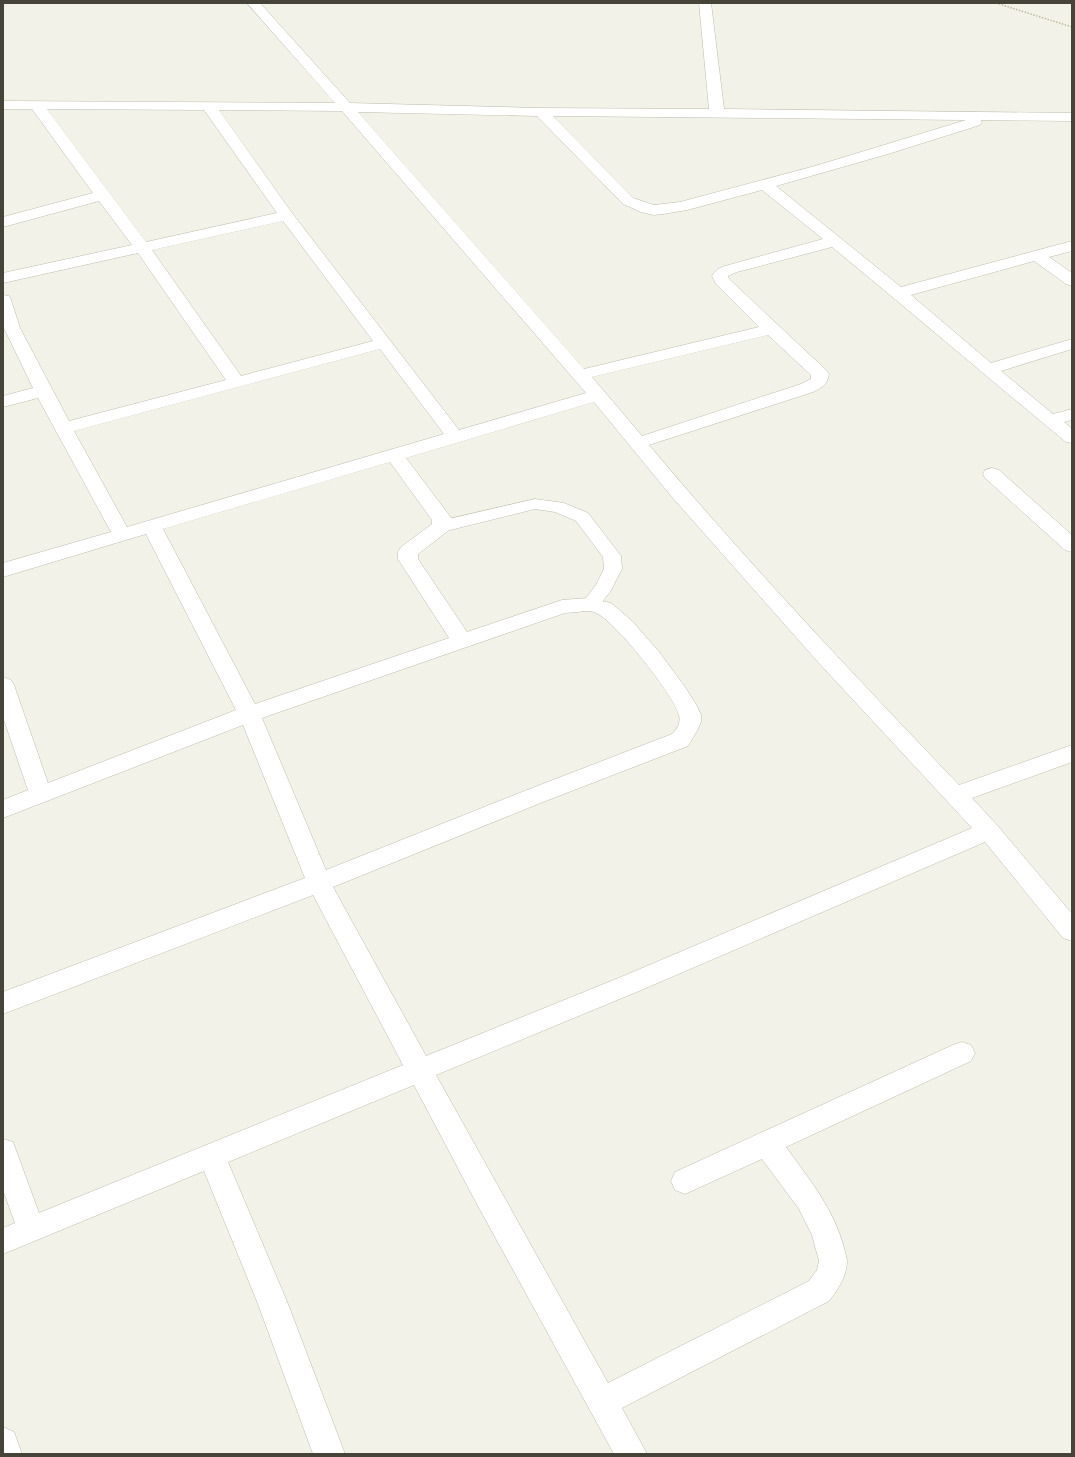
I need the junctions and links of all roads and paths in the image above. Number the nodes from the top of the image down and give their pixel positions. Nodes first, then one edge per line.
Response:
1 (253, 3) edge
2 (705, 3) edge
3 (996, 3) edge
4 (1072, 27) edge
5 (3, 105) edge
6 (37, 106) junction
7 (210, 107) junction
8 (346, 107) junction
9 (542, 112) junction
10 (717, 114) junction
11 (989, 116) junction
12 (1072, 117) edge
13 (764, 185) junction
14 (102, 195) junction
15 (287, 216) junction
16 (3, 222) edge
17 (835, 241) junction
18 (1072, 246) edge
19 (142, 248) junction
20 (1037, 256) junction
21 (3, 278) edge
22 (1072, 282) edge
23 (899, 293) junction
24 (3, 300) edge
25 (771, 329) junction
26 (384, 343) junction
27 (1072, 344) edge
28 (988, 369) junction
29 (580, 375) junction
30 (237, 382) junction
31 (44, 391) junction
32 (598, 395) junction
33 (3, 402) edge
34 (1072, 414) edge
35 (1050, 420) junction
36 (65, 428) junction
37 (455, 437) junction
38 (1072, 438) edge
39 (638, 443) junction
40 (394, 455) junction
41 (992, 474) dead end
42 (152, 526) junction
43 (442, 526) junction
44 (122, 535) junction
45 (1072, 546) edge
46 (3, 570) edge
47 (590, 604) junction
48 (462, 641) junction
49 (3, 685) edge
50 (249, 714) junction
51 (1072, 753) edge
52 (41, 795) junction
53 (955, 795) junction
54 (3, 809) edge
55 (989, 832) junction
56 (319, 883) junction
57 (1072, 930) edge
58 (3, 1002) edge
59 (962, 1053) dead end
60 (421, 1071) junction
61 (767, 1144) junction
62 (3, 1151) edge
63 (211, 1155) junction
64 (685, 1181) dead end
65 (31, 1229) junction
66 (3, 1241) edge
67 (602, 1402) junction
68 (3, 1443) edge
69 (6, 1454) edge
70 (329, 1454) edge
71 (631, 1454) edge

1 - 8 street
2 - 10 street
3 - 4 path
5 - 6 street
6 - 7 street
6 - 14 street
7 - 8 street
7 - 15 street
8 - 9 street
8 - 29 street
9 - 10 street
9 - 13 street
10 - 11 street
11 - 12 street
11 - 13 street
13 - 17 street
14 - 16 street
14 - 19 street
15 - 19 street
15 - 26 street
17 - 23 street
17 - 25 street
18 - 20 street
19 - 21 street
19 - 30 street
20 - 22 street
20 - 23 street
23 - 28 street
24 - 31 street
25 - 29 street
25 - 39 street
26 - 30 street
26 - 37 street
27 - 28 street
28 - 35 street
29 - 32 street
30 - 36 street
31 - 33 street
31 - 36 street
32 - 37 street
32 - 39 street
34 - 35 street
35 - 38 street
36 - 44 street
37 - 40 street
39 - 53 street
40 - 42 street
40 - 43 street
41 - 45 street
42 - 44 street
42 - 50 street
43 - 47 lane
43 - 48 street
44 - 46 street
47 - 48 street
47 - 56 street
48 - 50 street
49 - 52 street
50 - 52 street
50 - 56 street
51 - 53 street
52 - 54 street
53 - 55 street
55 - 57 street
55 - 60 street
56 - 58 street
56 - 60 street
59 - 61 street
60 - 63 street
60 - 67 street
61 - 64 street
61 - 67 street
62 - 65 street
63 - 65 street
63 - 70 street
65 - 66 street
67 - 71 street
68 - 69 street

